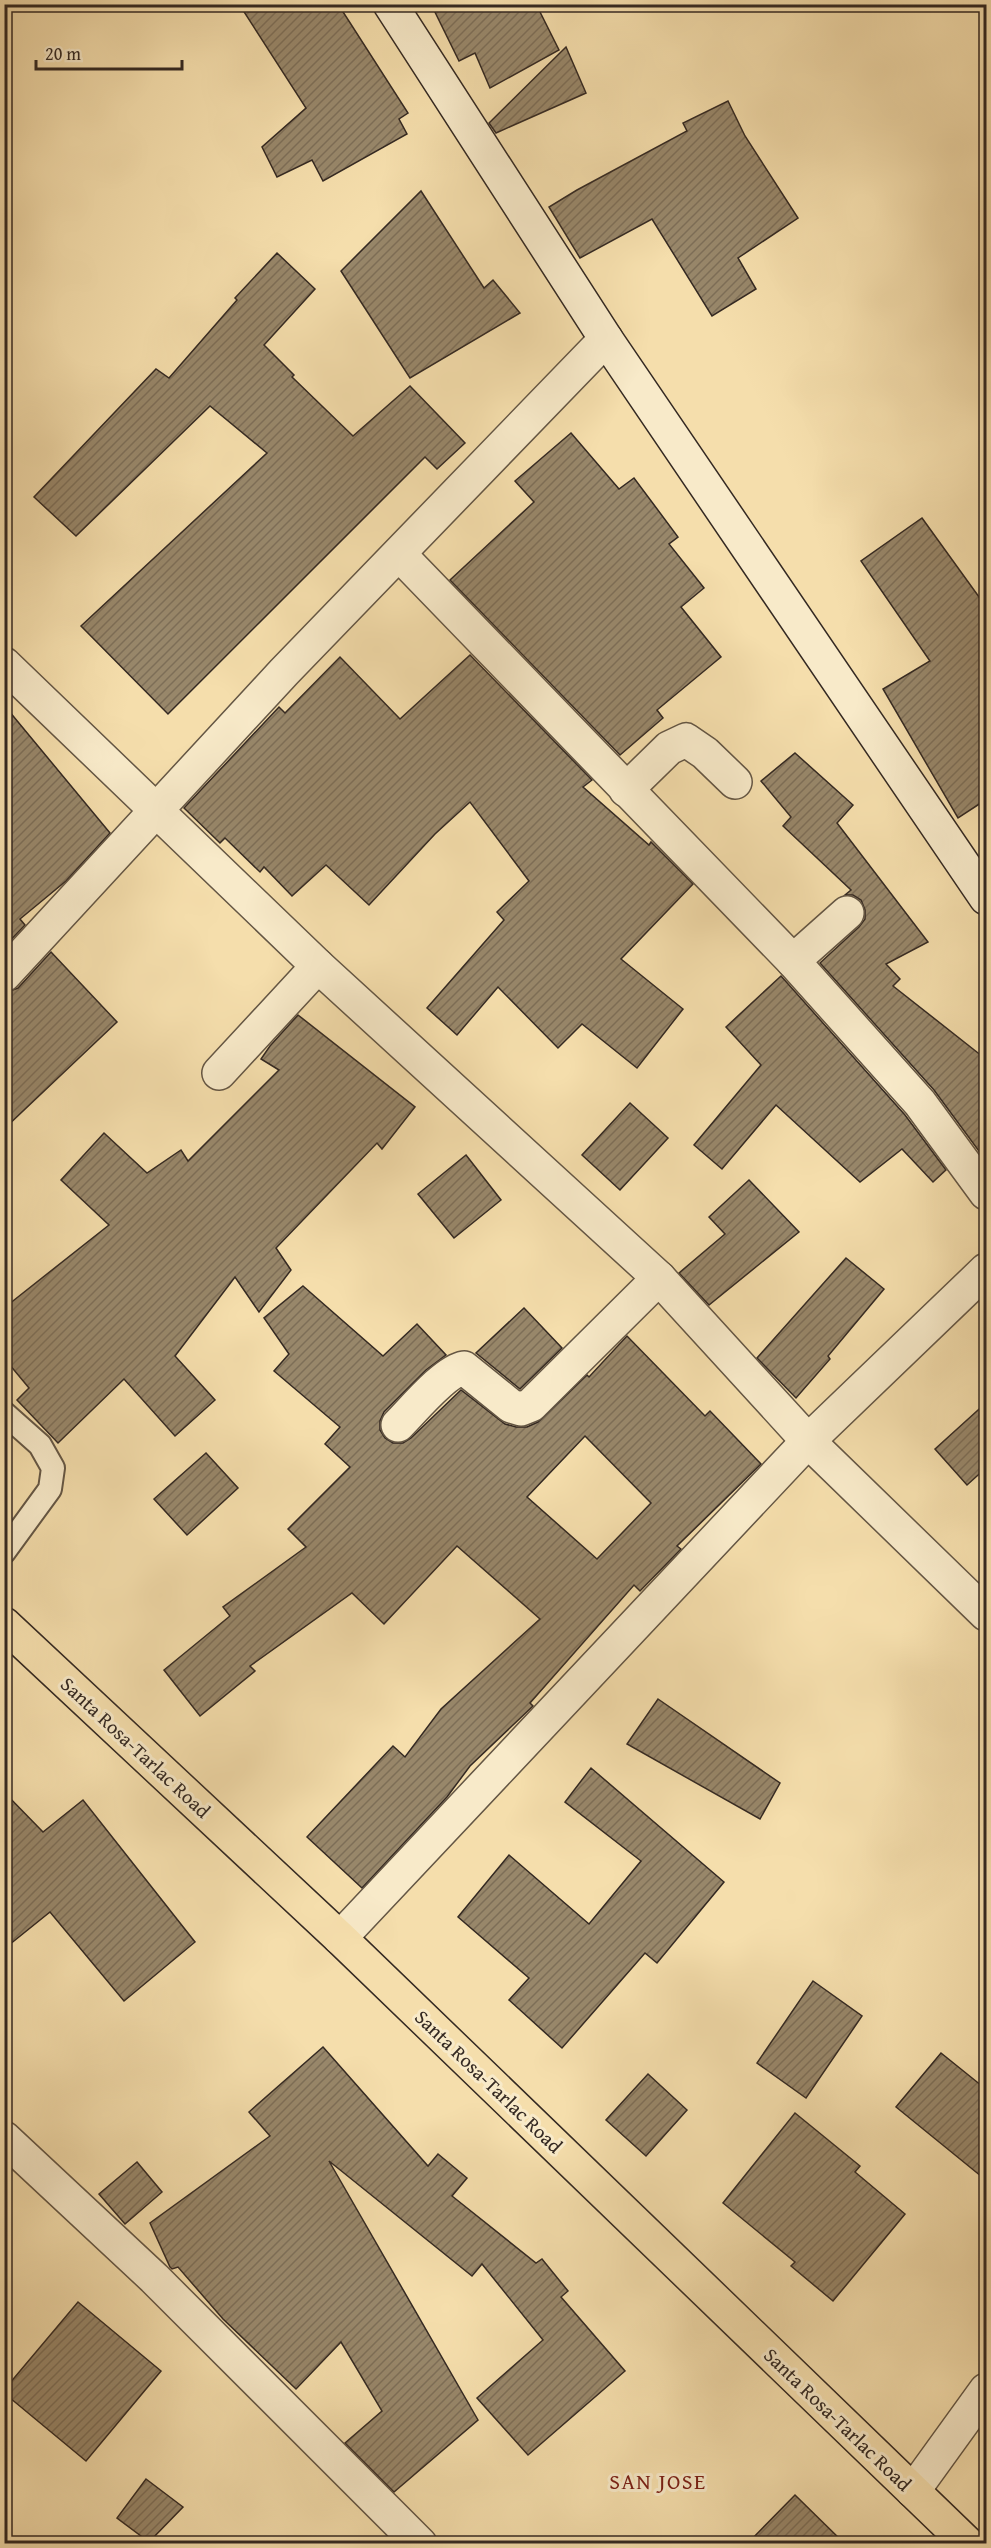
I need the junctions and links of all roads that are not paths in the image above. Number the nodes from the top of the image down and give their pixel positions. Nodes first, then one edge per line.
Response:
1 (390, 4) edge
2 (606, 339) junction
3 (399, 554) junction
4 (4, 664) edge
5 (735, 782) dead end
6 (626, 790) junction
7 (157, 812) junction
8 (987, 898) edge
9 (847, 913) dead end
10 (793, 962) junction
11 (318, 966) junction
12 (4, 975) edge
13 (219, 1073) dead end
14 (987, 1193) edge
15 (987, 1270) edge
16 (659, 1278) junction
17 (4, 1413) edge
18 (398, 1425) dead end
19 (808, 1441) junction
20 (4, 1552) edge
21 (987, 1614) edge
22 (4, 1624) edge
23 (340, 1938) junction
24 (4, 2138) edge
25 (987, 2390) edge
26 (913, 2491) junction
27 (420, 2544) edge
28 (968, 2544) edge

1 - 2 street
2 - 3 street
2 - 8 street
3 - 6 street
3 - 7 street
4 - 7 street
5 - 6 street
6 - 10 street
7 - 11 street
7 - 12 street
9 - 10 street
10 - 14 street
11 - 13 street
11 - 16 street
15 - 19 street
16 - 18 street
16 - 19 street
17 - 20 lane
19 - 21 street
19 - 23 street
22 - 23 highway, Santa Rosa-Tarlac Road
23 - 26 highway, Santa Rosa-Tarlac Road
24 - 27 street
25 - 26 street
26 - 28 highway, Santa Rosa-Tarlac Road

